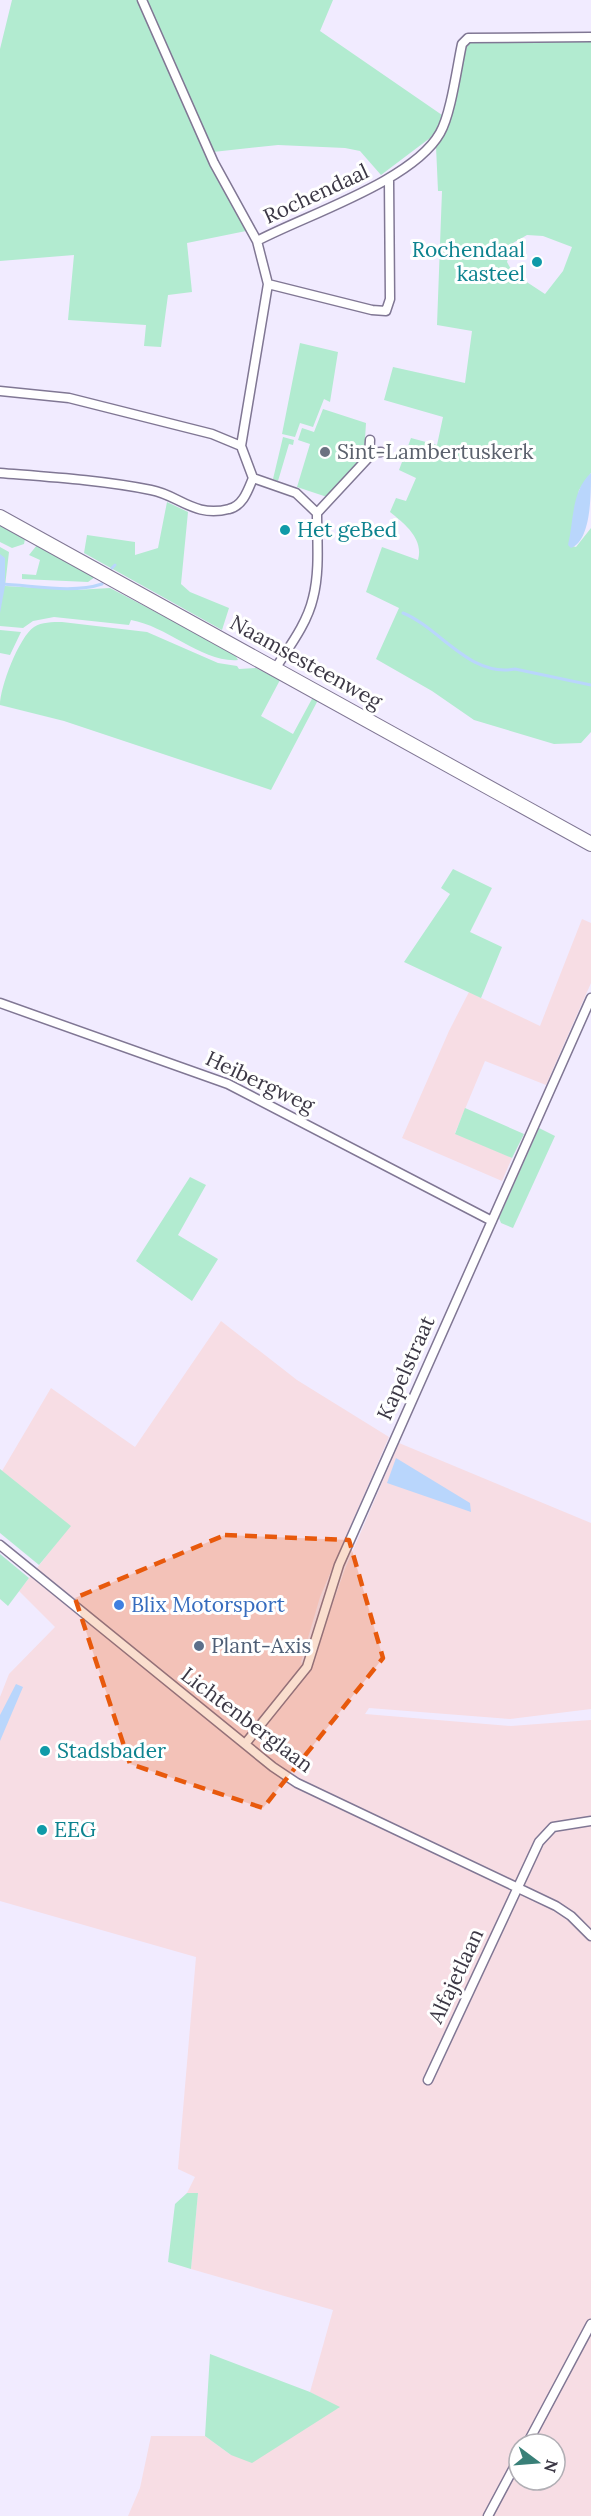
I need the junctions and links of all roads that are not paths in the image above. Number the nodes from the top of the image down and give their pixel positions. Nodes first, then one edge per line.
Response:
1 (142, 0) edge
2 (591, 37) edge
3 (389, 180) junction
4 (257, 241) junction
5 (268, 284) junction
6 (0, 391) edge
7 (370, 440) dead end
8 (241, 446) junction
9 (381, 452) dead end
10 (370, 453) junction
11 (0, 473) edge
12 (253, 478) junction
13 (317, 513) junction
14 (0, 517) edge
15 (275, 669) junction
16 (591, 844) edge
17 (591, 998) edge
18 (0, 1003) edge
19 (492, 1221) junction
20 (0, 1545) edge
21 (244, 1744) junction
22 (591, 1821) edge
23 (518, 1888) junction
24 (591, 1936) edge
25 (428, 2080) dead end
26 (591, 2325) edge
27 (533, 2432) edge
28 (507, 2480) edge
29 (488, 2516) edge

1 - 4 street
2 - 3 street, Rochendaal
3 - 4 street, Rochendaal
3 - 5 street, Rochendaal
4 - 5 street
5 - 8 street
6 - 8 street
7 - 10 street
8 - 12 street
9 - 10 street
10 - 13 street
11 - 12 street
12 - 13 street
13 - 15 street
14 - 15 main road, Naamsesteenweg
15 - 16 main road, Naamsesteenweg
17 - 19 street, Kapelstraat
18 - 19 street, Heibergweg
19 - 21 street, Kapelstraat
20 - 21 street, Lichtenberglaan
21 - 23 street, Lichtenberglaan
22 - 23 street, Alfajetlaan
23 - 24 street, Lichtenberglaan
23 - 25 street, Alfajetlaan
26 - 27 street
28 - 29 street

